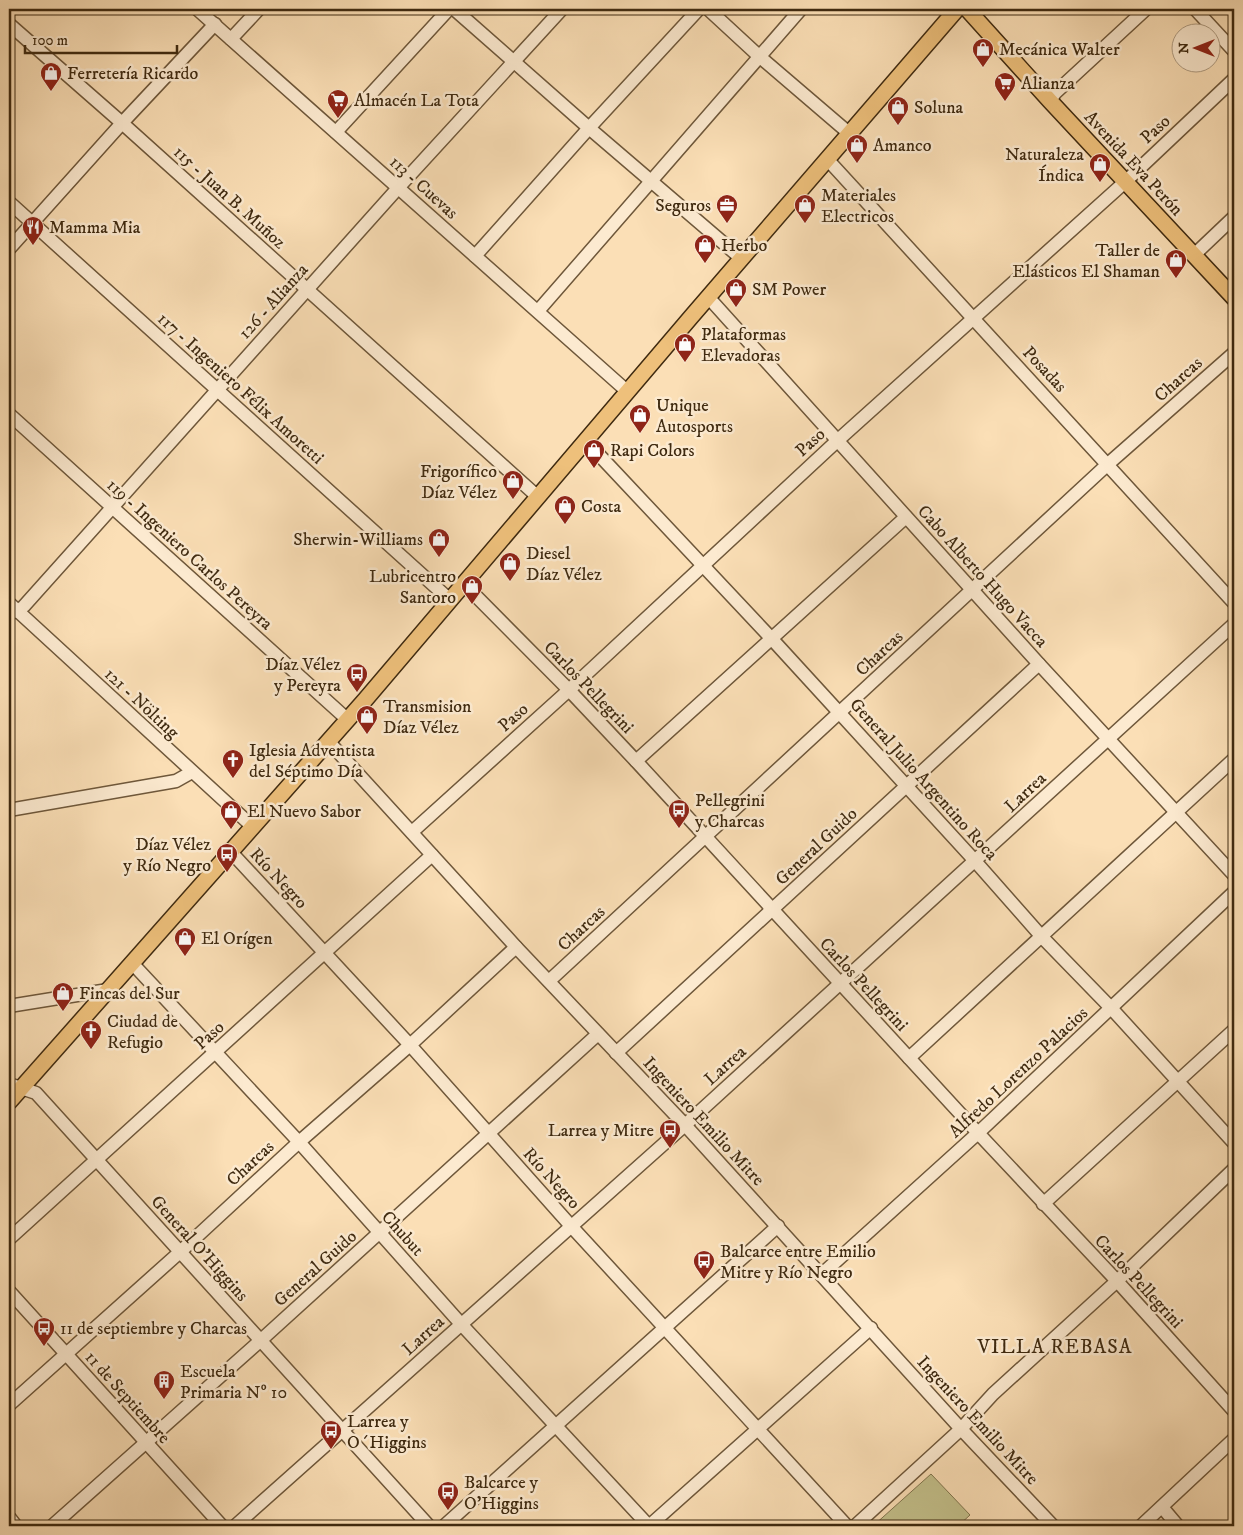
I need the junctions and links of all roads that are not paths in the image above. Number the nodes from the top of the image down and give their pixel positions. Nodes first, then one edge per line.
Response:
1 (198, 9) edge
2 (259, 9) edge
3 (449, 9) edge
4 (454, 9) edge
5 (562, 9) edge
6 (699, 9) edge
7 (708, 9) edge
8 (802, 9) edge
9 (957, 9) edge
10 (967, 9) edge
11 (979, 9) edge
12 (1146, 9) edge
13 (1195, 9) edge
14 (9, 24) edge
15 (215, 24) junction
16 (231, 39) junction
17 (1234, 51) edge
18 (760, 57) junction
19 (514, 60) junction
20 (1234, 79) edge
21 (1052, 97) junction
22 (122, 123) junction
23 (589, 128) junction
24 (336, 132) junction
25 (850, 134) junction
26 (828, 160) junction
27 (1129, 178) junction
28 (651, 181) junction
29 (398, 188) junction
30 (9, 202) edge
31 (1234, 217) edge
32 (32, 223) junction
33 (9, 249) edge
34 (1197, 252) junction
35 (475, 256) junction
36 (742, 259) junction
37 (1234, 286) edge
38 (307, 290) junction
39 (709, 298) junction
40 (1234, 298) edge
41 (538, 312) junction
42 (974, 317) junction
43 (1234, 353) edge
44 (217, 391) junction
45 (628, 392) junction
46 (9, 414) edge
47 (586, 441) junction
48 (837, 441) junction
49 (1108, 464) junction
50 (538, 497) junction
51 (112, 507) junction
52 (906, 517) junction
53 (704, 565) junction
54 (464, 584) junction
55 (972, 590) junction
56 (450, 600) junction
57 (1234, 603) edge
58 (12, 609) edge
59 (1234, 624) edge
60 (771, 638) junction
61 (1039, 664) junction
62 (569, 690) junction
63 (840, 713) junction
64 (348, 720) junction
65 (1109, 738) junction
66 (329, 742) junction
67 (1234, 759) edge
68 (636, 762) junction
69 (192, 772) junction
70 (906, 787) junction
71 (9, 810) edge
72 (1177, 812) junction
73 (253, 827) junction
74 (412, 832) junction
75 (706, 836) junction
76 (231, 852) junction
77 (432, 855) junction
78 (975, 861) junction
79 (1234, 875) edge
80 (1234, 892) edge
81 (772, 909) junction
82 (1042, 937) junction
83 (516, 947) junction
84 (324, 952) junction
85 (132, 964) junction
86 (548, 981) junction
87 (840, 984) junction
88 (108, 990) junction
89 (9, 1006) edge
90 (1112, 1009) junction
91 (1234, 1030) edge
92 (598, 1034) junction
93 (410, 1045) junction
94 (216, 1053) junction
95 (616, 1053) junction
96 (909, 1058) junction
97 (1178, 1082) junction
98 (15, 1086) edge
99 (9, 1102) edge
100 (685, 1125) junction
101 (489, 1133) junction
102 (978, 1133) junction
103 (299, 1142) junction
104 (1234, 1143) edge
105 (97, 1161) junction
106 (1234, 1169) edge
107 (1043, 1204) junction
108 (571, 1226) junction
109 (778, 1226) junction
110 (379, 1233) junction
111 (9, 1239) edge
112 (180, 1252) junction
113 (822, 1274) junction
114 (1117, 1282) junction
115 (9, 1292) edge
116 (461, 1324) junction
117 (665, 1328) junction
118 (870, 1328) junction
119 (260, 1341) junction
120 (66, 1354) junction
121 (9, 1405) edge
122 (1234, 1411) edge
123 (555, 1425) junction
124 (961, 1428) junction
125 (758, 1429) junction
126 (343, 1431) junction
127 (1234, 1439) edge
128 (145, 1442) junction
129 (1162, 1507) junction
130 (9, 1517) edge
131 (16, 1526) edge
132 (52, 1526) edge
133 (222, 1526) edge
134 (235, 1526) edge
135 (429, 1526) edge
136 (444, 1526) edge
137 (649, 1526) edge
138 (847, 1526) edge
139 (855, 1526) edge
140 (1053, 1526) edge
141 (1141, 1526) edge
142 (1178, 1526) edge

1 - 15 street, 113 - Cuevas
2 - 16 street
3 - 24 street
4 - 19 street
5 - 19 street, 126 - Alianza
6 - 23 street
7 - 18 street
8 - 18 street
9 - 25 main road
10 - 21 main road, Avenida Eva Perón
11 - 21 main road, Avenida Eva Perón
12 - 21 street
13 - 17 street
14 - 22 street, 115 - Juan B. Muñoz
15 - 16 street, 113 - Cuevas
15 - 22 street
16 - 24 street, 113 - Cuevas
18 - 25 street
18 - 28 street
19 - 23 street
19 - 29 street, 126 - Alianza
20 - 27 street, Paso
21 - 27 main road, Avenida Eva Perón
22 - 32 street
22 - 38 street, 115 - Juan B. Muñoz
23 - 28 street
23 - 35 street
24 - 29 street, 113 - Cuevas
25 - 26 main road
26 - 36 main road
26 - 42 street, Posadas
27 - 34 main road, Avenida Eva Perón
27 - 42 street, Paso
28 - 36 street
28 - 41 street
29 - 35 street, 113 - Cuevas
29 - 38 street, 126 - Alianza
30 - 32 street, 117 - Ingeniero Félix Amoretti
31 - 34 street
32 - 33 street
32 - 44 street, 117 - Ingeniero Félix Amoretti
34 - 37 main road, Avenida Eva Perón
34 - 40 main road, Avenida Eva Perón
35 - 41 street, 113 - Cuevas
36 - 39 main road
38 - 44 street, 126 - Alianza
38 - 50 street, 115 - Juan B. Muñoz
39 - 45 main road
39 - 48 street, Cabo Alberto Hugo Vacca
41 - 45 street, 113 - Cuevas
42 - 48 street, Paso
42 - 49 street, Posadas
43 - 49 street, Charcas
44 - 51 street, 126 - Alianza
44 - 56 street, 117 - Ingeniero Félix Amoretti
45 - 47 main road
46 - 51 street, 119 - Ingeniero Carlos Pereyra
47 - 50 main road
47 - 53 street, General Julio Argentino Roca
48 - 52 street, Cabo Alberto Hugo Vacca
48 - 53 street, Paso
49 - 55 street, Charcas
49 - 57 street, Posadas
50 - 54 main road
51 - 58 street, 126 - Alianza
51 - 64 street, 119 - Ingeniero Carlos Pereyra
52 - 55 street, Cabo Alberto Hugo Vacca
52 - 60 street
53 - 60 street, General Julio Argentino Roca
53 - 62 street, Paso
54 - 56 main road
54 - 62 street, Carlos Pellegrini
55 - 61 street, Cabo Alberto Hugo Vacca
55 - 63 street, Charcas
56 - 64 main road
58 - 69 street, 121 - Nölting
59 - 65 street, Larrea
60 - 63 street, General Julio Argentino Roca
60 - 68 street
61 - 65 street, Cabo Alberto Hugo Vacca
61 - 70 street, General Guido
62 - 68 street, Carlos Pellegrini
62 - 74 street, Paso
63 - 70 street, General Julio Argentino Roca
63 - 75 street, Charcas
64 - 66 main road
65 - 72 street, Cabo Alberto Hugo Vacca
65 - 78 street, Larrea
66 - 73 main road
66 - 74 street, Ingeniero Emilio Mitre
67 - 72 street
68 - 75 street, Carlos Pellegrini
69 - 71 street
69 - 73 street, 121 - Nölting
70 - 78 street, General Julio Argentino Roca
70 - 81 street, General Guido
72 - 79 street, Cabo Alberto Hugo Vacca
72 - 82 street
73 - 76 main road
74 - 77 street, Ingeniero Emilio Mitre
75 - 81 street, Carlos Pellegrini
75 - 86 street, Charcas
76 - 84 street, Río Negro
76 - 85 main road
77 - 83 street, Ingeniero Emilio Mitre
77 - 84 street, Paso
78 - 82 street, General Julio Argentino Roca
78 - 87 street, Larrea
80 - 90 street, Alfredo Lorenzo Palacios
81 - 87 street, Carlos Pellegrini
81 - 95 street, General Guido
82 - 90 street, General Julio Argentino Roca
82 - 96 street
83 - 86 street, Ingeniero Emilio Mitre
83 - 93 street, Charcas
84 - 93 street, Río Negro
84 - 94 street, Paso
85 - 88 main road
85 - 94 street, Chubut
86 - 92 street, Ingeniero Emilio Mitre
87 - 96 street, Carlos Pellegrini
87 - 100 street, Larrea
88 - 89 street
88 - 98 main road
90 - 97 street, General Julio Argentino Roca
90 - 102 street, Alfredo Lorenzo Palacios
91 - 97 street
92 - 95 street, Ingeniero Emilio Mitre
92 - 101 street, General Guido
93 - 101 street, Río Negro
93 - 103 street, Charcas
94 - 103 street, Chubut
94 - 105 street, Paso
95 - 100 street, Ingeniero Emilio Mitre
96 - 102 street, Carlos Pellegrini
97 - 104 street, General Julio Argentino Roca
97 - 107 street
98 - 99 main road
98 - 105 street, General O'Higgins
100 - 108 street, Larrea
100 - 109 street, Ingeniero Emilio Mitre
101 - 108 street, Río Negro
101 - 110 street, General Guido
102 - 107 street, Carlos Pellegrini
102 - 113 street, Alfredo Lorenzo Palacios
103 - 110 street, Chubut
103 - 112 street, Charcas
105 - 111 street, Paso
105 - 112 street, General O'Higgins
106 - 114 street
107 - 114 street, Carlos Pellegrini
108 - 116 street, Larrea
108 - 117 street, Río Negro
109 - 113 street, Ingeniero Emilio Mitre
109 - 117 street
110 - 116 street, Chubut
110 - 119 street, General Guido
112 - 119 street, General O'Higgins
112 - 120 street, Charcas
113 - 118 street, Ingeniero Emilio Mitre
114 - 122 street, Carlos Pellegrini
114 - 124 street
115 - 120 street, 11 de Septiembre
116 - 123 street, Chubut
116 - 126 street, Larrea
117 - 123 street
117 - 125 street, Río Negro
118 - 124 street, Ingeniero Emilio Mitre
118 - 125 street
119 - 126 street, General O'Higgins
119 - 128 street, General Guido
120 - 121 street, Charcas
120 - 128 street, 11 de Septiembre
123 - 136 street
123 - 137 street, Chubut
124 - 139 street
124 - 140 street, Ingeniero Emilio Mitre
125 - 137 street
125 - 138 street, Río Negro
126 - 134 street, Larrea
126 - 135 street, General O'Higgins
127 - 129 street
128 - 132 street, General Guido
128 - 133 street, 11 de Septiembre
129 - 141 street
129 - 142 street
130 - 131 street

